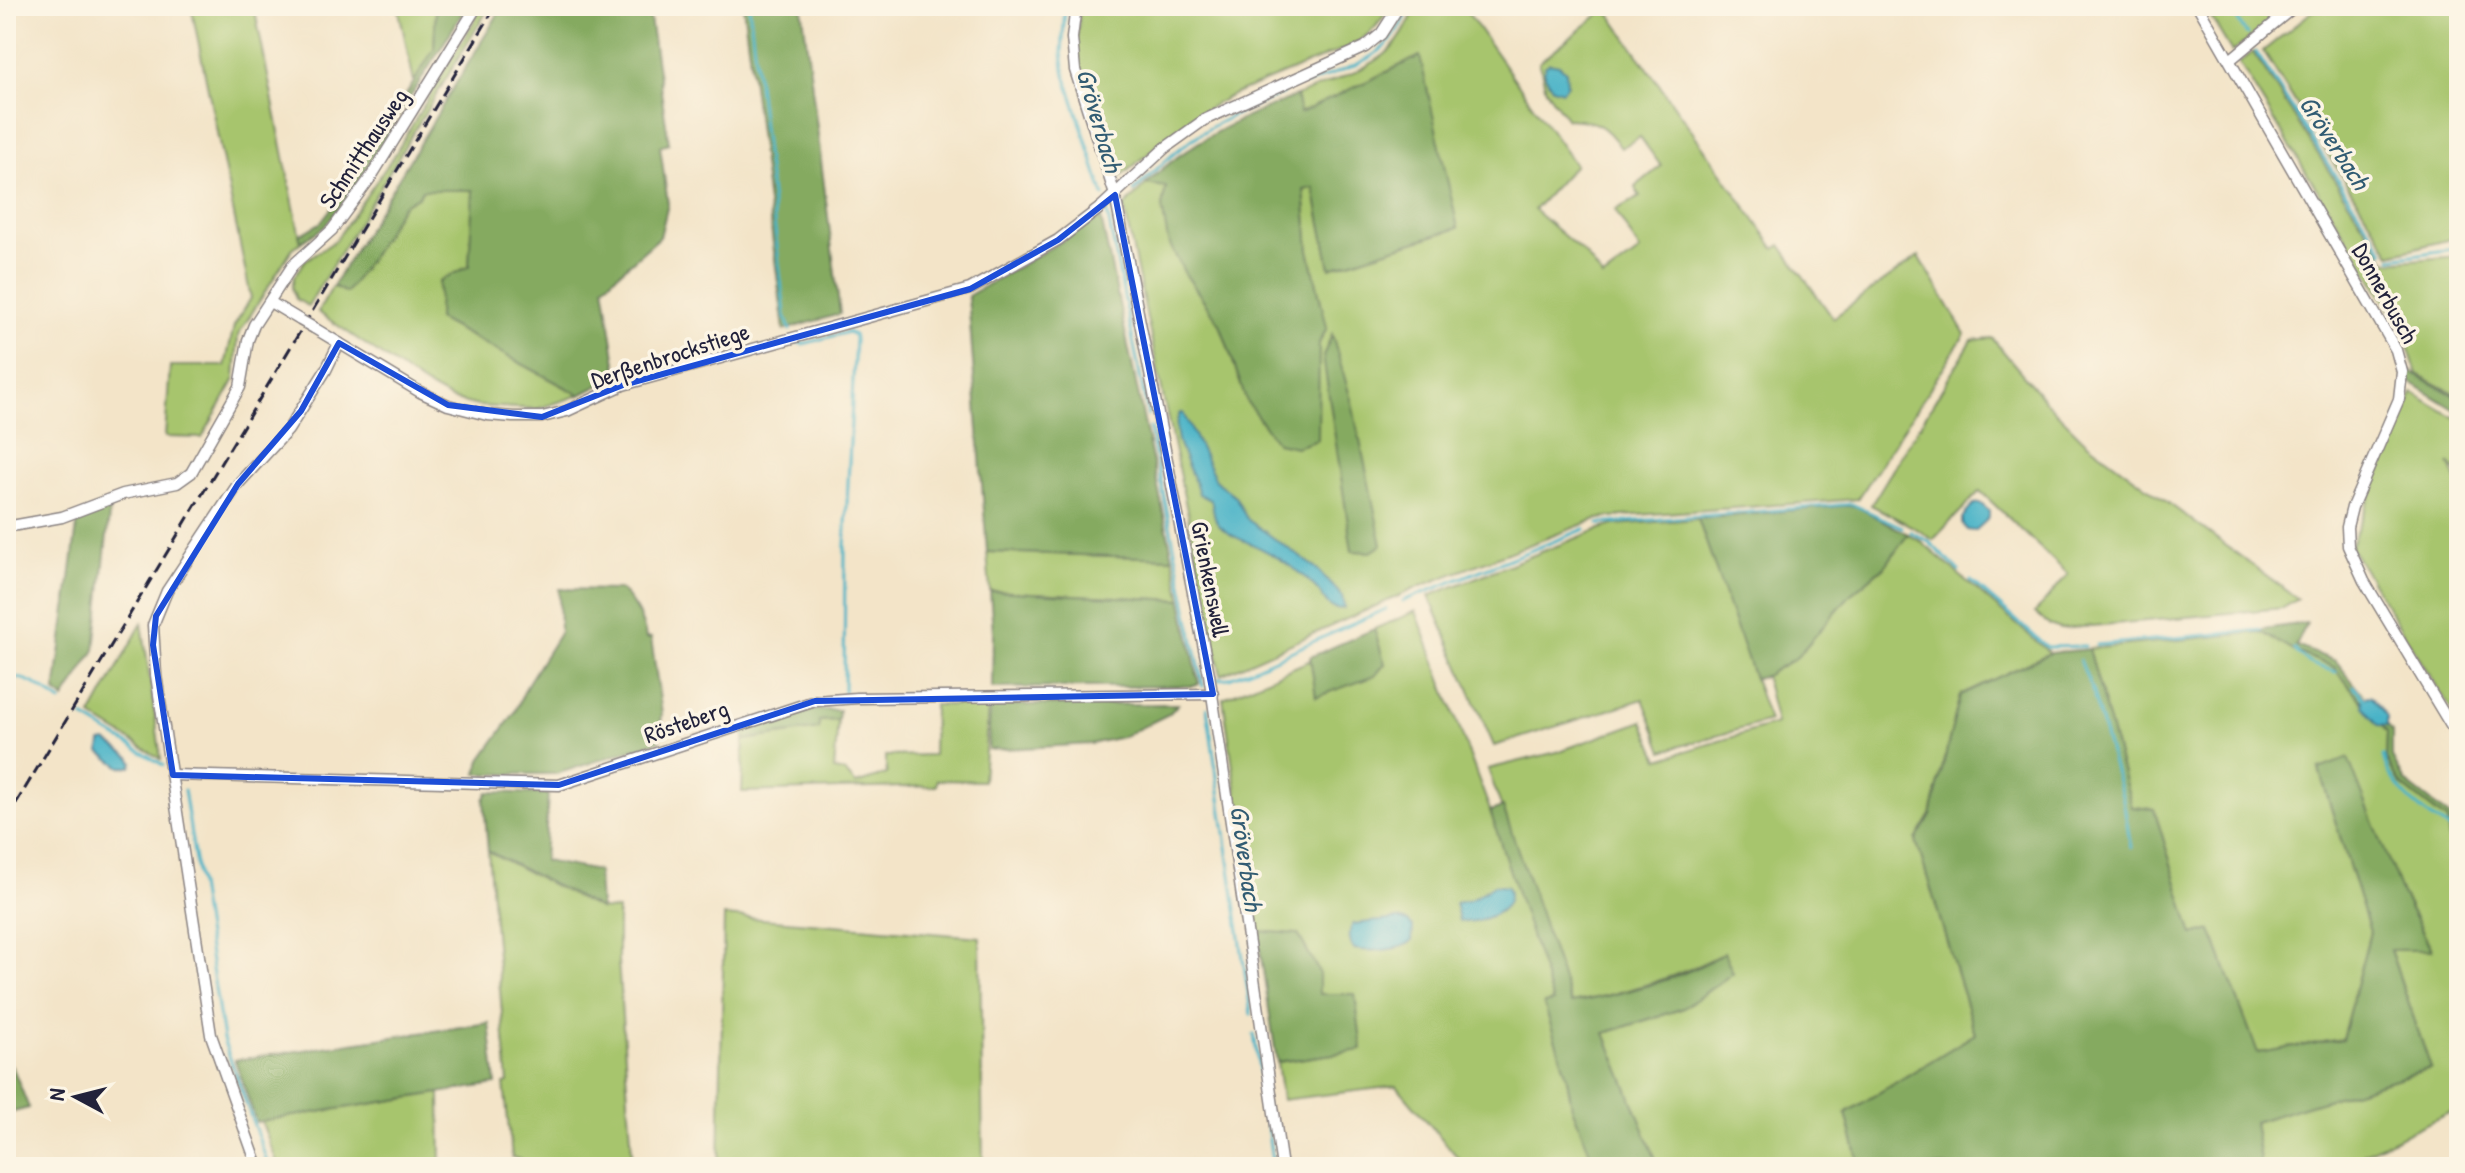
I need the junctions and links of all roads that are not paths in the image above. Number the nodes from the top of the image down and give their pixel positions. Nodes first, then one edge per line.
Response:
1 (477, 6) edge
2 (1076, 6) edge
3 (1399, 6) edge
4 (2198, 6) edge
5 (2295, 6) edge
6 (2230, 60) junction
7 (1115, 195) junction
8 (270, 302) junction
9 (339, 343) junction
10 (6, 527) edge
11 (1213, 694) junction
12 (2459, 739) edge
13 (173, 775) junction
14 (258, 1167) edge
15 (1282, 1167) edge

1 - 8 street, Schmitthausweg
2 - 7 street, Grienkenswell
3 - 7 street, Derßenbrockstiege
4 - 6 street, Donnerbusch
5 - 6 street
6 - 12 street, Donnerbusch
7 - 9 street, Derßenbrockstiege
7 - 11 street, Grienkenswell
8 - 9 street, Derßenbrockstiege, bridge
8 - 10 street
9 - 13 street
11 - 13 street, Rösteberg
11 - 15 street, Grienkenswell
13 - 14 street

